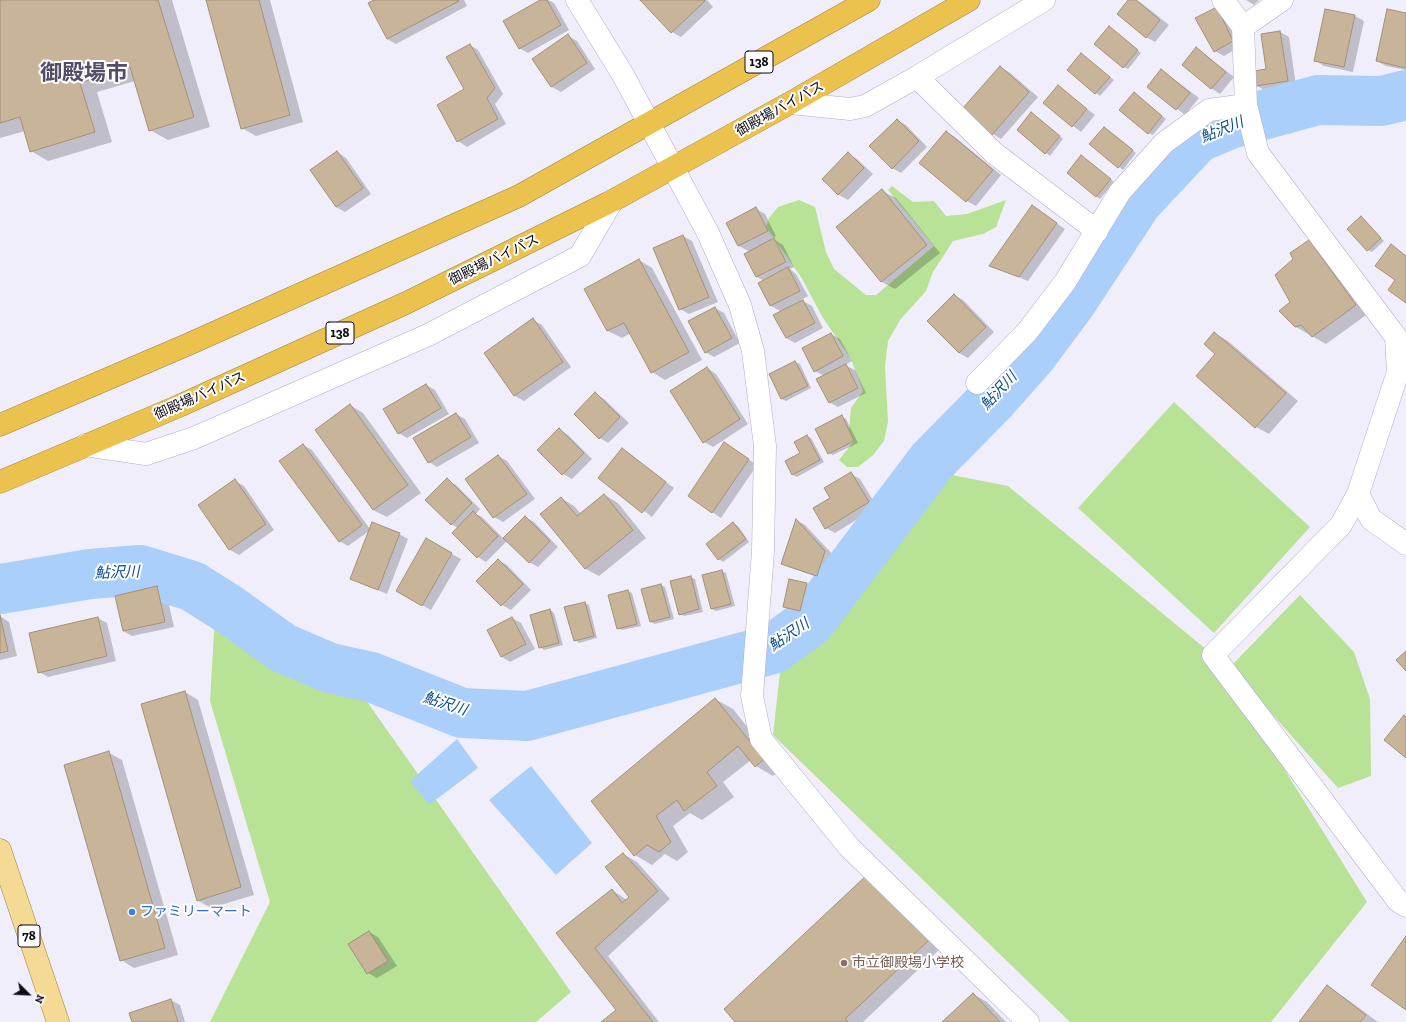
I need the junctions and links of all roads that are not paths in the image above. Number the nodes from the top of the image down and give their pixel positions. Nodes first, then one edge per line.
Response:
1 (577, 0) edge
2 (869, 0) edge
3 (969, 0) edge
4 (1044, 0) edge
5 (1223, 0) edge
6 (1282, 0) edge
7 (849, 7) edge
8 (1244, 27) junction
9 (917, 77) junction
10 (790, 103) junction
11 (1246, 105) junction
12 (649, 124) junction
13 (673, 169) junction
14 (612, 201) junction
15 (1097, 231) junction
16 (977, 383) dead end
17 (0, 425) edge
18 (85, 445) junction
19 (0, 482) edge
20 (1358, 494) junction
21 (1406, 544) edge
22 (0, 850) edge
23 (1403, 897) edge
24 (53, 1020) edge
25 (1028, 1022) edge

1 - 12 street
2 - 7 highway, 138
3 - 10 highway, 御殿場バイパス / 138
4 - 9 street
5 - 8 street
6 - 8 street
7 - 12 highway, 138
8 - 11 street
9 - 10 street
9 - 15 street
10 - 13 highway, 御殿場バイパス / 138
11 - 15 street
11 - 20 street
12 - 13 street
12 - 17 highway, 138
13 - 14 highway, 御殿場バイパス / 138
13 - 25 street
14 - 18 highway, 御殿場バイパス / 138
14 - 18 street
15 - 16 street
18 - 19 highway, 御殿場バイパス / 138
20 - 21 street
20 - 23 street
22 - 24 main road, 78

